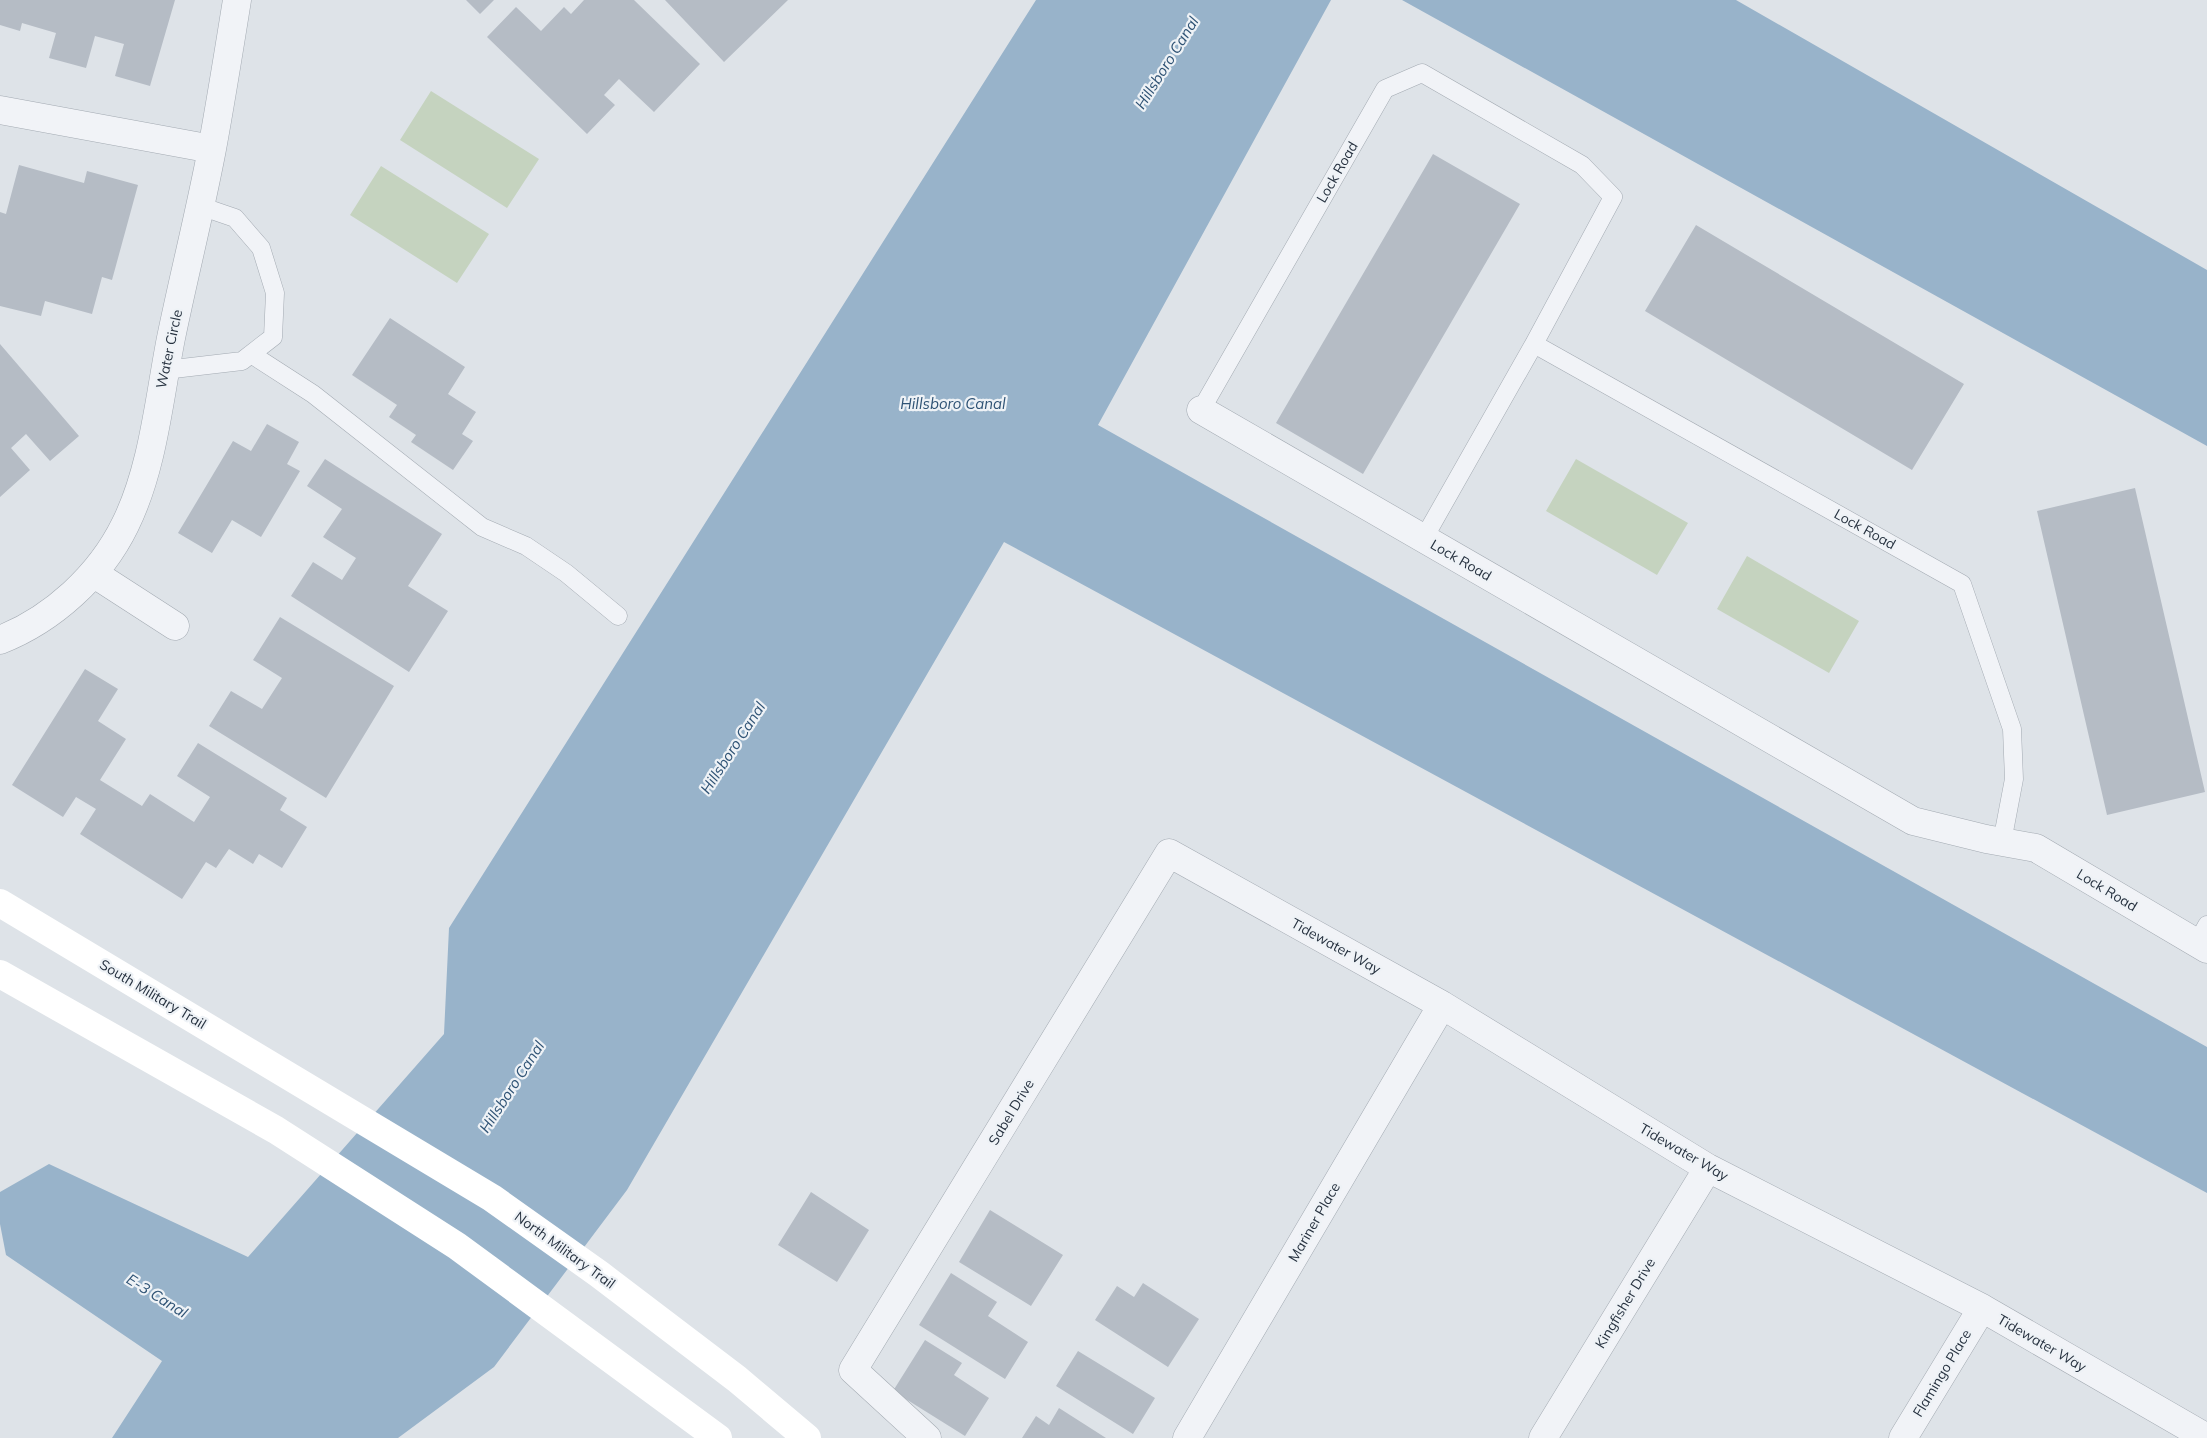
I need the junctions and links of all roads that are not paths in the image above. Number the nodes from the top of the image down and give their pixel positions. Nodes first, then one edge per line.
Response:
1 (237, 0) edge
2 (0, 110) edge
3 (212, 149) junction
4 (200, 206) junction
5 (1534, 344) junction
6 (251, 354) junction
7 (165, 370) junction
8 (1201, 410) joint
9 (1424, 538) junction
10 (94, 573) junction
11 (618, 616) dead end
12 (175, 626) dead end
13 (0, 640) edge
14 (2002, 842) junction
15 (1169, 853) joint
16 (0, 903) edge
17 (2204, 939) edge
18 (0, 974) edge
19 (1442, 1005) junction
20 (306, 1085) joint
21 (1708, 1168) junction
22 (1982, 1308) junction
23 (718, 1438) edge
24 (807, 1438) edge
25 (927, 1438) edge
26 (1187, 1438) edge
27 (1542, 1438) edge
28 (1903, 1438) edge
29 (2207, 1438) edge

1 - 3 street, Water Circle
2 - 3 street
3 - 4 street, Water Circle
4 - 6 lane
4 - 7 street, Water Circle
5 - 8 lane, Lock Road
5 - 9 lane, Lock Road
5 - 14 lane, Lock Road
6 - 7 lane
6 - 11 lane
7 - 10 street, Water Circle
8 - 9 street, Lock Road
9 - 14 street, Lock Road
10 - 12 street
10 - 13 street, Water Circle
14 - 17 street, Lock Road
15 - 19 street, Tidewater Way
15 - 25 street, Sabel Drive
16 - 20 street, South Military Trail
18 - 23 street
19 - 21 street, Tidewater Way
19 - 26 street, Mariner Place
20 - 24 street, North Military Trail
21 - 22 street, Tidewater Way
21 - 27 street, Kingfisher Drive
22 - 28 street, Flamingo Place
22 - 29 street, Tidewater Way

